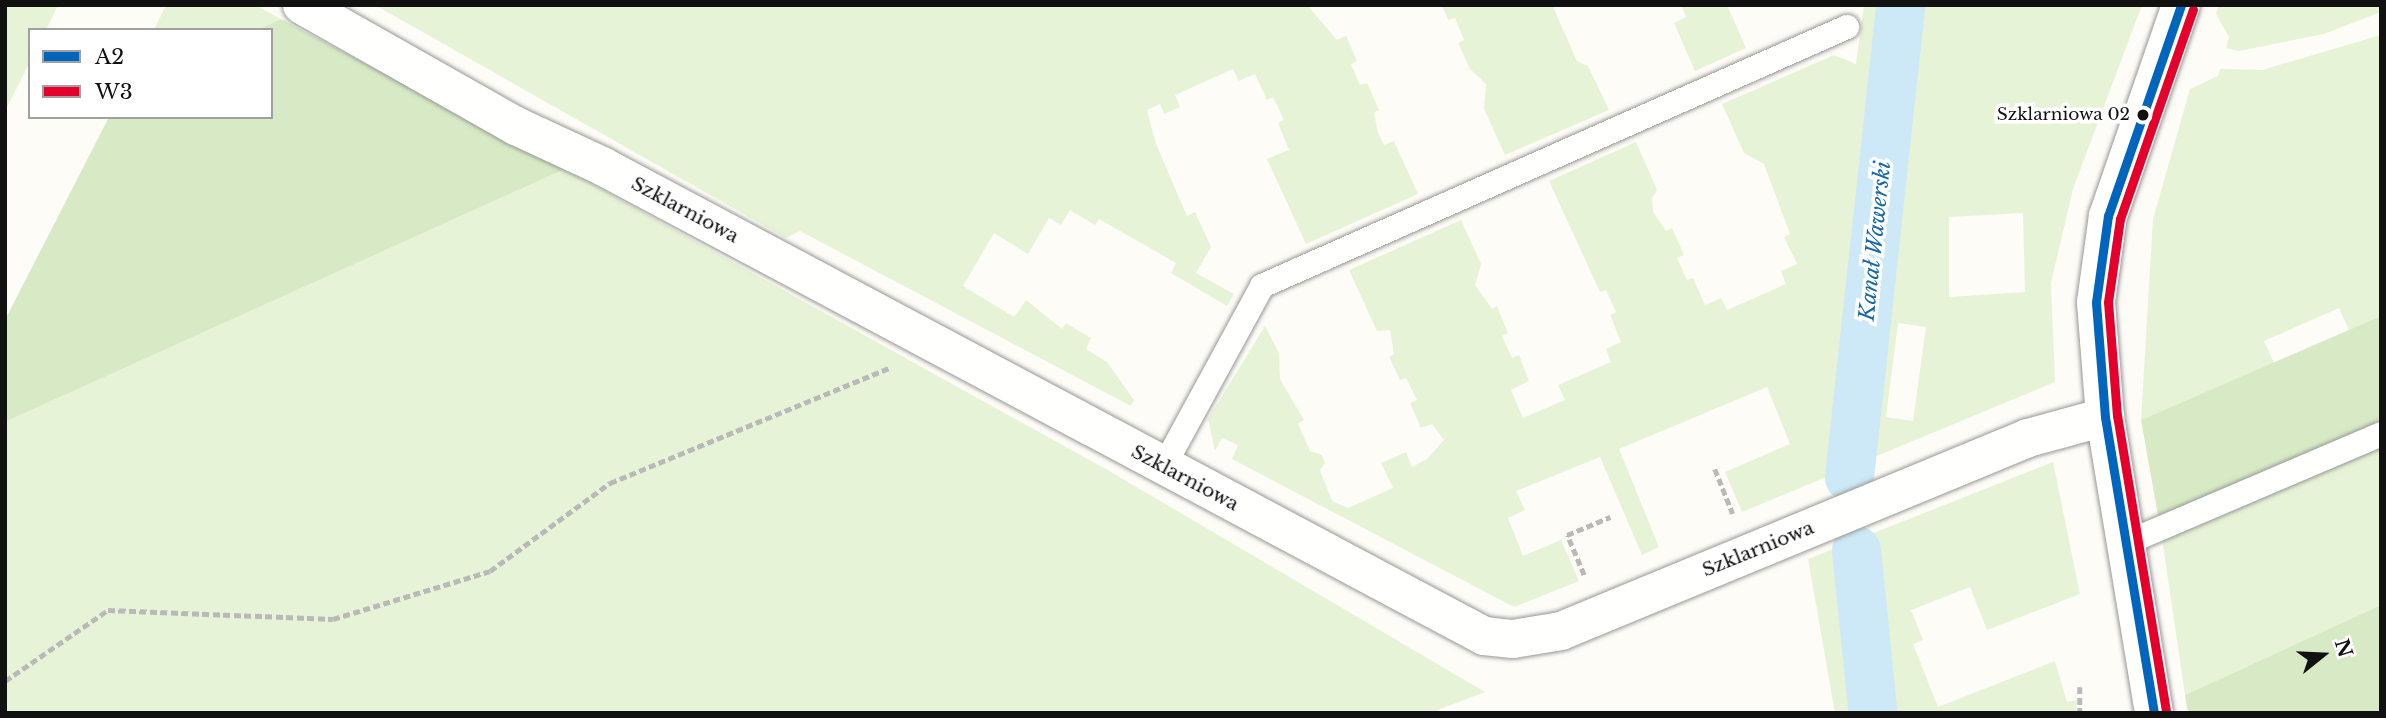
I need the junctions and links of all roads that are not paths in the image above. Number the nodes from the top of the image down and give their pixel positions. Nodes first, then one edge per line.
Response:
1 (302, 5) edge
2 (2181, 5) edge
3 (1847, 27) dead end
4 (2105, 416) junction
5 (2381, 433) edge
6 (1164, 466) junction
7 (2126, 543) junction
8 (2154, 713) edge

1 - 6 street, Szklarniowa
2 - 4 street
3 - 6 lane
4 - 6 street, Szklarniowa
4 - 7 street
5 - 7 lane
7 - 8 street

